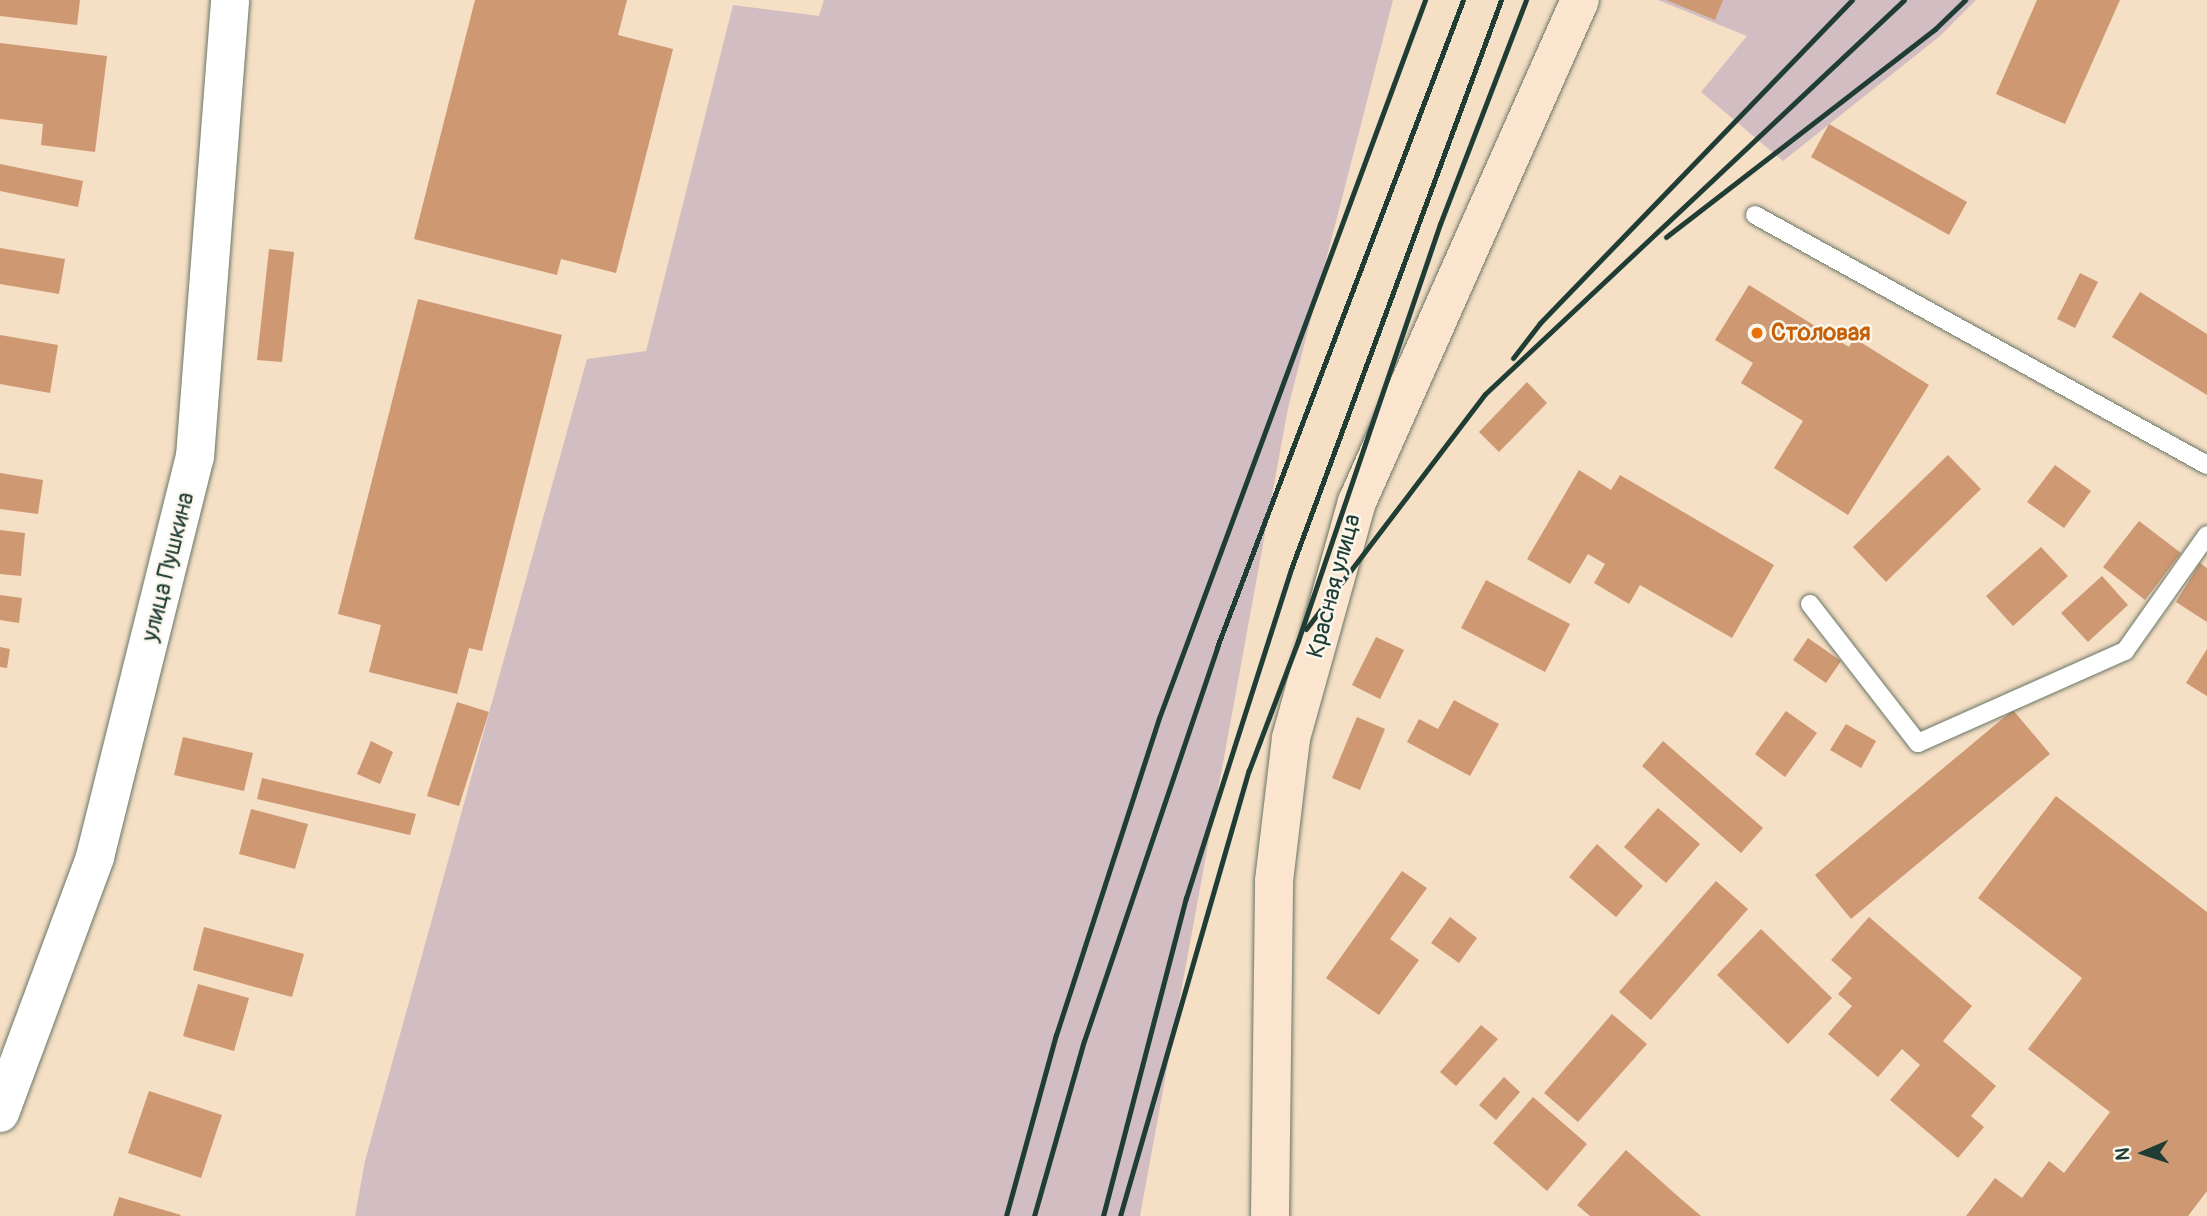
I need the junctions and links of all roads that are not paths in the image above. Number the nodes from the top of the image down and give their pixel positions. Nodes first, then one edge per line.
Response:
1 (230, 0) edge
2 (1580, 0) edge
3 (1755, 215) dead end
4 (2207, 465) edge
5 (2207, 535) edge
6 (1810, 604) dead end
7 (0, 1113) edge
8 (1270, 1216) edge

1 - 7 street, улица Пушкина
2 - 8 main road, Красная улица
3 - 4 lane
5 - 6 lane

